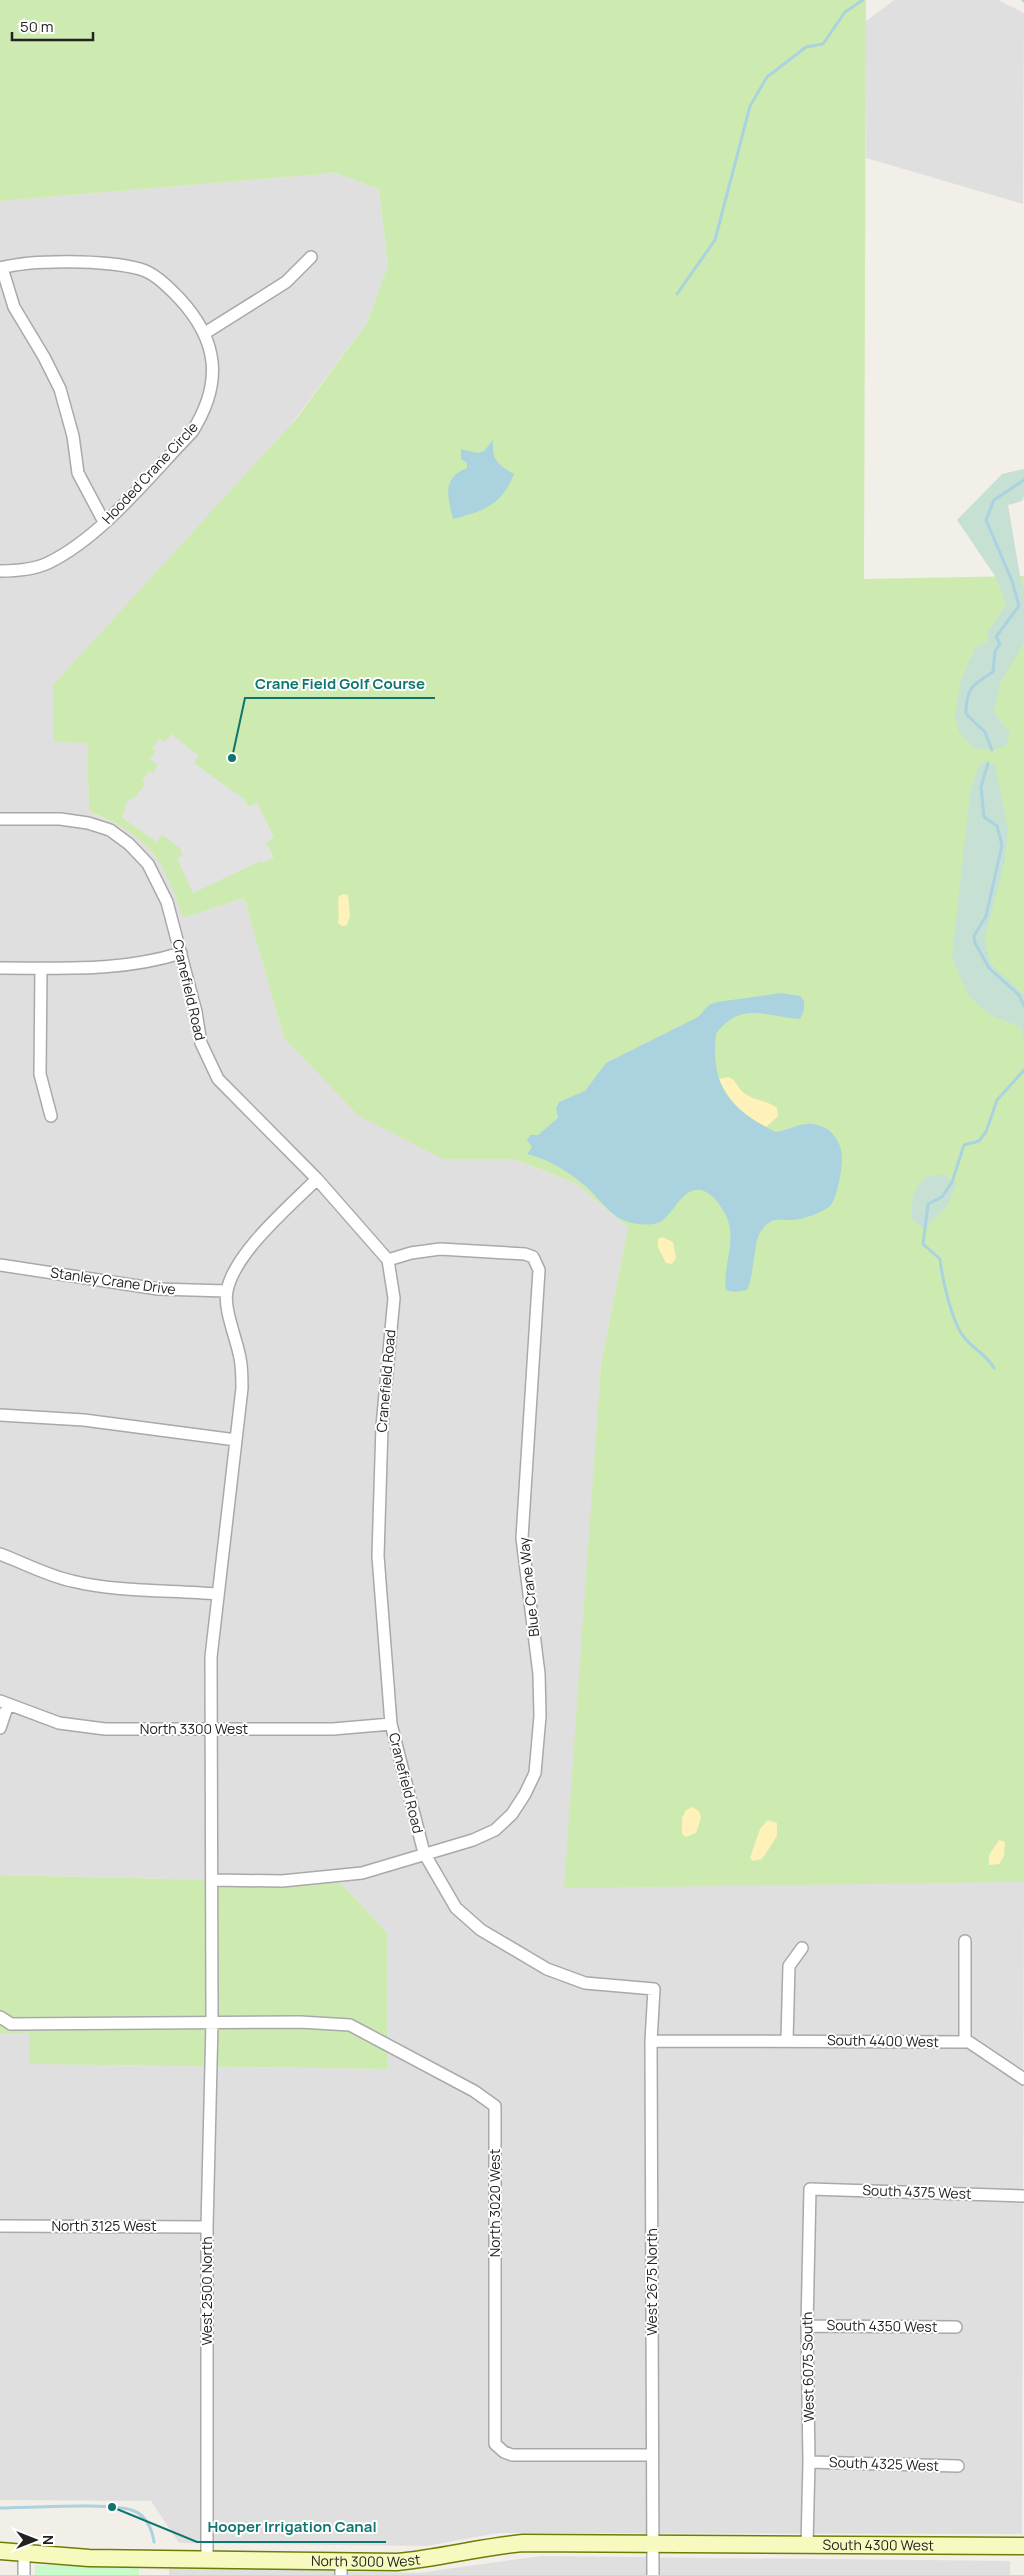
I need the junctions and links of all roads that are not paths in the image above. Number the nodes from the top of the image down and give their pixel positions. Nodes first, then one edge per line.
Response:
1 (311, 257) dead end
2 (1, 268) edge
3 (205, 333) junction
4 (104, 522) junction
5 (0, 571) edge
6 (0, 819) edge
7 (181, 953) junction
8 (0, 968) edge
9 (41, 968) junction
10 (51, 1116) dead end
11 (317, 1179) junction
12 (388, 1260) junction
13 (0, 1264) edge
14 (226, 1291) junction
15 (0, 1415) edge
16 (236, 1440) junction
17 (0, 1554) edge
18 (217, 1594) junction
19 (4, 1703) edge
20 (391, 1724) junction
21 (0, 1728) edge
22 (211, 1729) junction
23 (424, 1853) junction
24 (212, 1880) junction
25 (965, 1942) dead end
26 (802, 1948) dead end
27 (654, 1989) joint
28 (0, 2017) edge
29 (212, 2023) junction
30 (787, 2040) junction
31 (651, 2041) junction
32 (965, 2042) junction
33 (1024, 2079) edge
34 (810, 2189) joint
35 (1024, 2196) edge
36 (0, 2226) edge
37 (207, 2227) junction
38 (807, 2326) junction
39 (956, 2327) dead end
40 (652, 2455) junction
41 (809, 2462) junction
42 (958, 2466) dead end
43 (653, 2545) junction
44 (732, 2545) joint
45 (807, 2545) junction
46 (1024, 2546) edge
47 (0, 2551) edge
48 (24, 2553) junction
49 (207, 2559) junction
50 (341, 2568) edge
51 (24, 2575) edge
52 (653, 2575) edge

1 - 3 street
2 - 3 street, Hooded Crane Circle
2 - 4 street
3 - 4 street, Hooded Crane Circle
4 - 5 street, Hooded Crane Circle
6 - 7 street, Cranefield Road
7 - 9 street
7 - 11 street, Cranefield Road
8 - 9 street
9 - 10 street
11 - 12 street, Cranefield Road
11 - 14 street
12 - 20 street, Cranefield Road
12 - 23 street, Blue Crane Way
13 - 14 street, Stanley Crane Drive
14 - 16 street, West 2500 North
15 - 16 street
16 - 18 street, West 2500 North
17 - 18 street
18 - 22 street, West 2500 North
19 - 21 street
19 - 22 street, North 3300 West
20 - 22 street, North 3300 West
20 - 23 street, Cranefield Road
22 - 24 street, West 2500 North
23 - 24 street, Blue Crane Way
23 - 27 street, Cranefield Road
24 - 29 street, West 2500 North
25 - 32 street
26 - 30 street
27 - 31 street, West 2675 North
28 - 29 street
29 - 37 street, West 2500 North
29 - 40 street, North 3020 West
30 - 31 street, South 4400 West
30 - 32 street, South 4400 West
31 - 40 street, West 2675 North
32 - 33 street, South 4400 West
34 - 35 street, South 4375 West
34 - 38 street, West 6075 South
36 - 37 street, North 3125 West
37 - 49 street, West 2500 North
38 - 39 street, South 4350 West
38 - 41 street, West 6075 South
40 - 43 street, West 2675 North
41 - 42 street, South 4325 West
41 - 45 street, West 6075 South
43 - 44 main road, North 3000 West
43 - 50 main road, North 3000 West
43 - 52 street, West 2675 North
44 - 45 main road, South 4300 West
45 - 46 main road, South 4300 West
47 - 48 main road, North 3000 West
48 - 49 main road, North 3000 West
48 - 51 street
49 - 50 main road, North 3000 West

